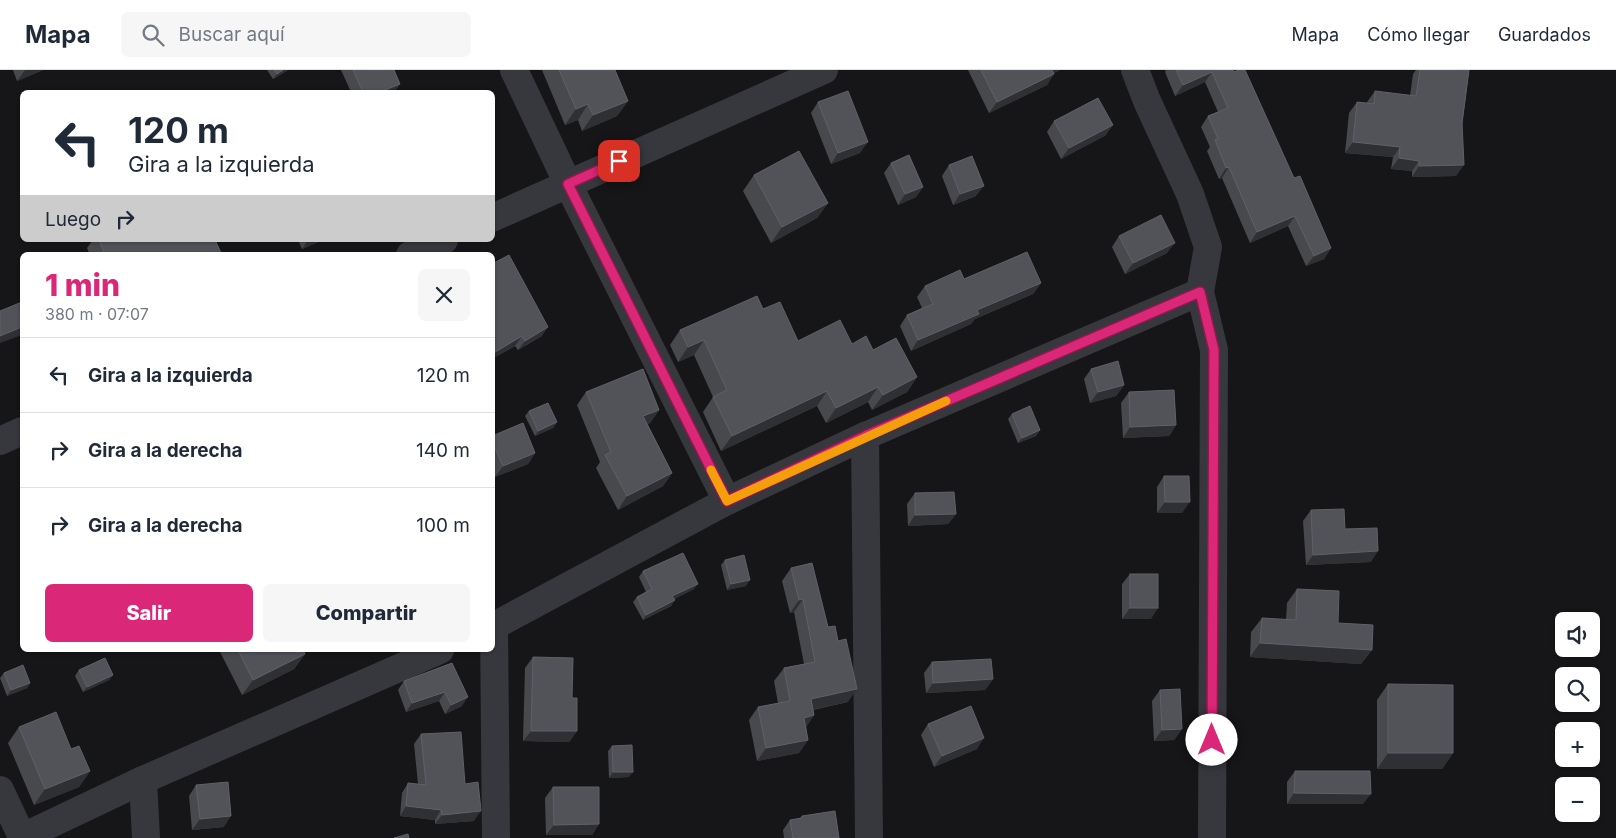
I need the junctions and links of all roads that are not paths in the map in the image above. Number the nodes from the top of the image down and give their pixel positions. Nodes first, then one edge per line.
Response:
1 (514, 70) edge
2 (824, 70) edge
3 (1135, 70) edge
4 (568, 184) junction
5 (495, 217) edge
6 (439, 242) edge
7 (417, 252) edge
8 (1200, 292) junction
9 (20, 431) edge
10 (865, 436) junction
11 (0, 441) edge
12 (727, 501) junction
13 (495, 626) edge
14 (435, 652) edge
15 (493, 652) edge
16 (143, 780) junction
17 (0, 790) edge
18 (21, 838) edge
19 (146, 838) edge
20 (496, 838) edge
21 (869, 838) edge
22 (1212, 838) edge

1 - 4 street
2 - 4 street
3 - 8 street
4 - 5 street
4 - 12 street
6 - 7 street
8 - 10 street
8 - 22 street
9 - 11 street
10 - 12 street
10 - 21 street
12 - 13 street
14 - 16 street
15 - 20 street
16 - 18 street
16 - 19 street
17 - 18 street

